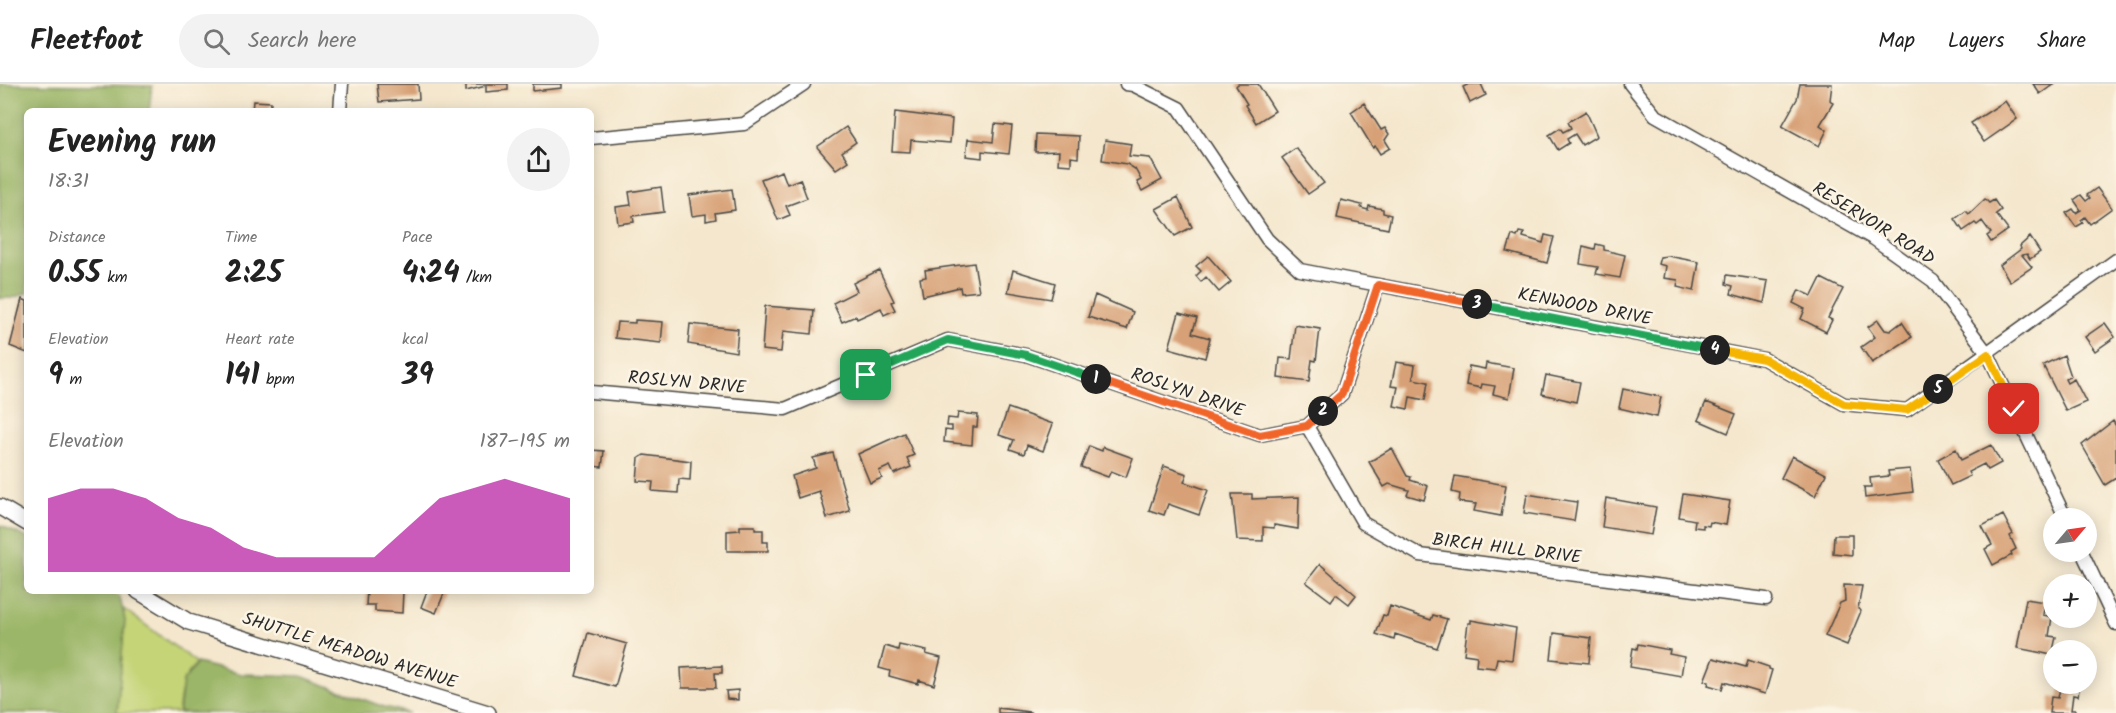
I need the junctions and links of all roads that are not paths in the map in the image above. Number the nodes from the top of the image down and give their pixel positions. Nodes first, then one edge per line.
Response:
1 (342, 84) edge
2 (804, 84) edge
3 (1126, 84) edge
4 (1630, 84) edge
5 (340, 108) edge
6 (594, 138) edge
7 (2116, 260) edge
8 (1378, 285) junction
9 (1988, 354) junction
10 (594, 392) edge
11 (1307, 426) junction
12 (0, 507) edge
13 (2061, 508) edge
14 (24, 522) edge
15 (2087, 562) edge
16 (143, 594) edge
17 (1766, 599) dead end
18 (2116, 624) edge
19 (488, 713) edge

1 - 5 street
2 - 6 street
3 - 8 street, KENWOOD DRIVE
4 - 9 street, RESERVOIR ROAD
7 - 9 street, KENWOOD DRIVE
8 - 9 street, KENWOOD DRIVE
8 - 11 street
9 - 13 street, RESERVOIR ROAD
10 - 11 street, ROSLYN DRIVE
11 - 17 street, BIRCH HILL DRIVE
12 - 14 street
15 - 18 street
16 - 19 street, SHUTTLE MEADOW AVENUE

